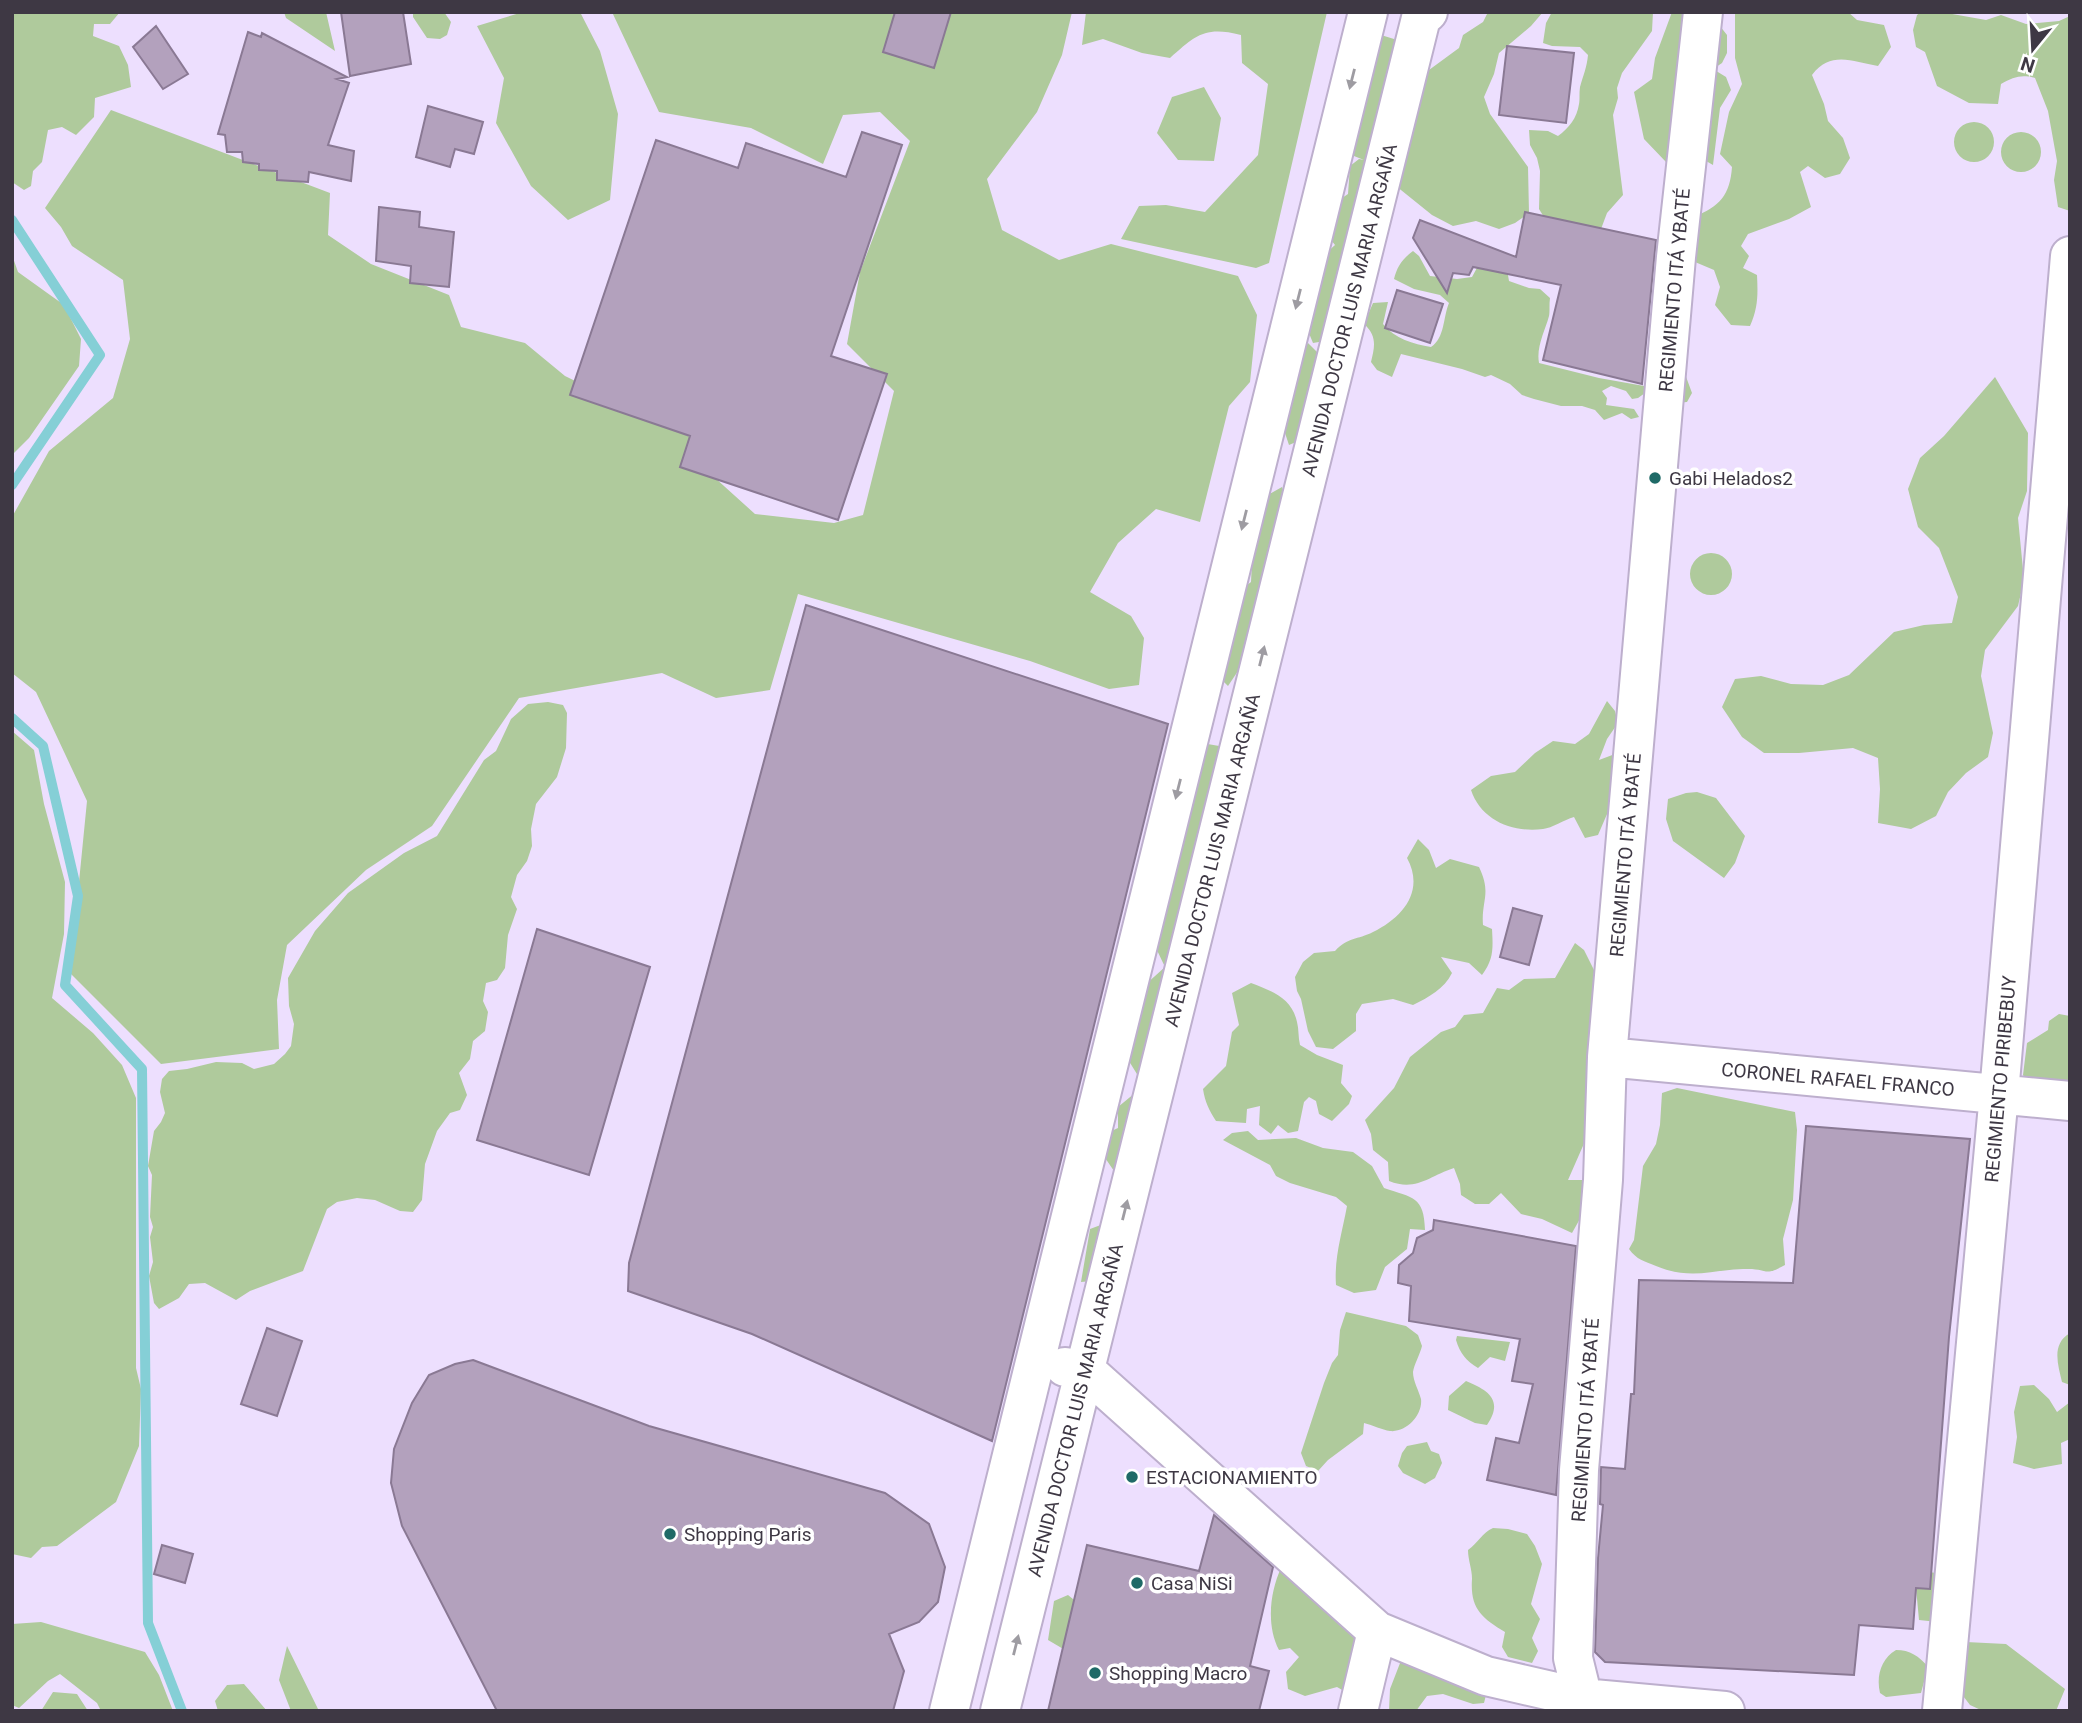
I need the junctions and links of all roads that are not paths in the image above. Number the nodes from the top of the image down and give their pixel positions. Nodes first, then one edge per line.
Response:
1 (1368, 12) edge
2 (1703, 12) edge
3 (1414, 14) edge
4 (2070, 256) edge
5 (1192, 731) junction
6 (1241, 741) junction
7 (1607, 1057) junction
8 (1999, 1094) junction
9 (2070, 1101) edge
10 (1036, 1362) junction
11 (1085, 1370) junction
12 (1377, 1631) junction
13 (1584, 1704) edge
14 (949, 1711) edge
15 (1000, 1711) edge
16 (1359, 1711) edge
17 (1725, 1711) edge
18 (1942, 1711) edge

1 -> 5 street
2 - 7 street, REGIMIENTO ITÁ YBATÉ
6 -> 3 street, AVENIDA DOCTOR LUIS MARIA ARGAÑA
4 - 8 street, REGIMIENTO PIRIBEBUY
5 - 6 street
5 -> 10 street
11 -> 6 street, AVENIDA DOCTOR LUIS MARIA ARGAÑA
7 - 8 street, CORONEL RAFAEL FRANCO
7 - 13 street, REGIMIENTO ITÁ YBATÉ
8 - 9 street, CORONEL RAFAEL FRANCO
8 - 18 street, REGIMIENTO PIRIBEBUY
10 - 11 street
10 - 14 street
11 - 12 street
15 -> 11 street, AVENIDA DOCTOR LUIS MARIA ARGAÑA
12 - 13 street
12 - 16 street
13 - 17 street

